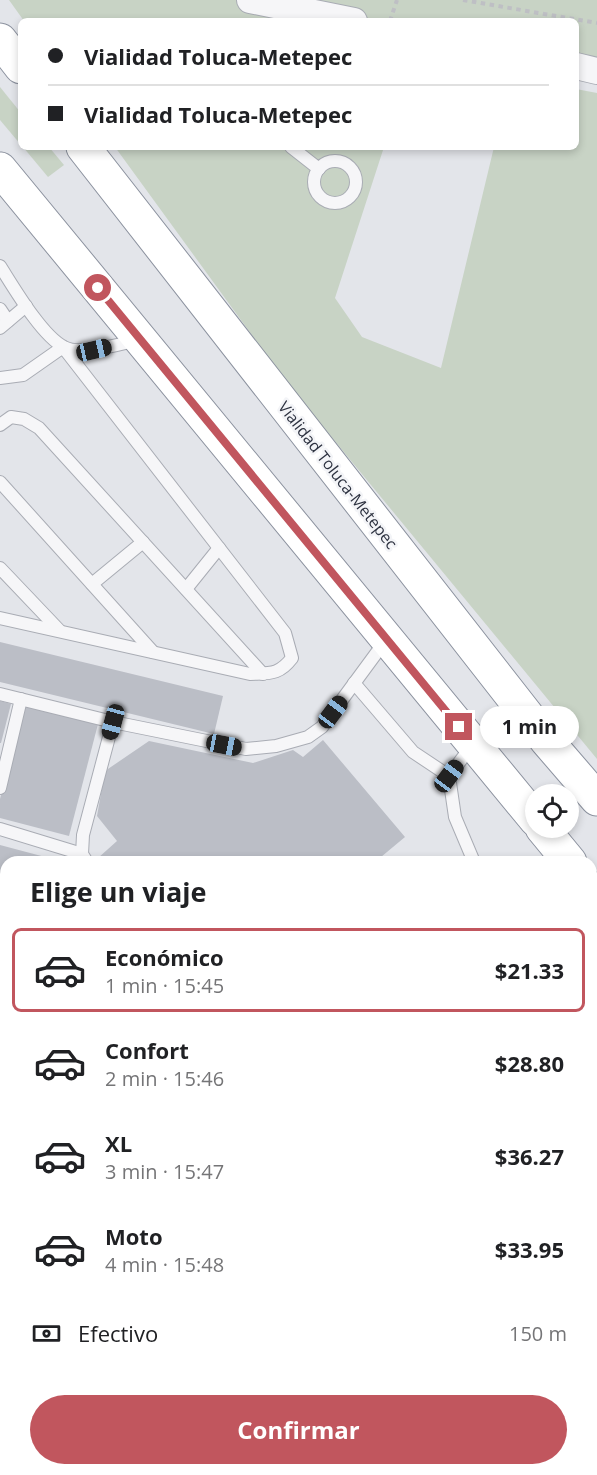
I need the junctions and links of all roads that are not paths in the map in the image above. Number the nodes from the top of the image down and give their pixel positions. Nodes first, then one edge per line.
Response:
1 (250, 0) edge
2 (339, 18) edge
3 (0, 40) edge
4 (18, 63) edge
5 (579, 67) edge
6 (597, 71) edge
7 (295, 150) edge
8 (97, 157) edge
9 (0, 169) edge
10 (319, 170) dead end
11 (0, 266) edge
12 (26, 306) junction
13 (0, 309) edge
14 (4, 325) edge
15 (140, 339) junction
16 (63, 347) junction
17 (0, 378) edge
18 (0, 425) edge
19 (0, 482) edge
20 (143, 542) junction
21 (219, 548) junction
22 (0, 568) edge
23 (92, 584) junction
24 (186, 589) junction
25 (0, 618) edge
26 (60, 631) junction
27 (387, 639) junction
28 (153, 652) junction
29 (263, 674) junction
30 (354, 683) junction
31 (0, 694) edge
32 (21, 699) junction
33 (113, 722) junction
34 (473, 744) junction
35 (449, 776) junction
36 (0, 788) edge
37 (597, 800) edge
38 (525, 807) edge
39 (0, 829) edge
40 (550, 838) edge
41 (79, 856) edge
42 (85, 856) edge
43 (471, 856) edge
44 (565, 856) edge

1 - 2 street
3 - 4 highway
5 - 6 street
7 - 10 lane
8 - 37 highway, Vialidad Toluca-Metepec
9 - 15 highway
11 - 12 lane
12 - 14 lane
12 - 16 lane
13 - 14 lane
15 - 16 lane
15 - 27 highway
16 - 17 lane
16 - 21 lane
18 - 20 lane
19 - 23 lane
20 - 23 lane
20 - 24 lane
21 - 24 lane
21 - 29 lane
22 - 26 lane
23 - 28 lane
24 - 29 lane
25 - 26 lane
26 - 28 lane
27 - 30 lane
27 - 34 highway
28 - 29 lane
30 - 33 lane
30 - 35 lane
31 - 32 lane
32 - 33 lane
32 - 36 lane
33 - 42 lane
34 - 35 lane
34 - 38 highway
35 - 43 lane
39 - 41 lane
40 - 44 highway

